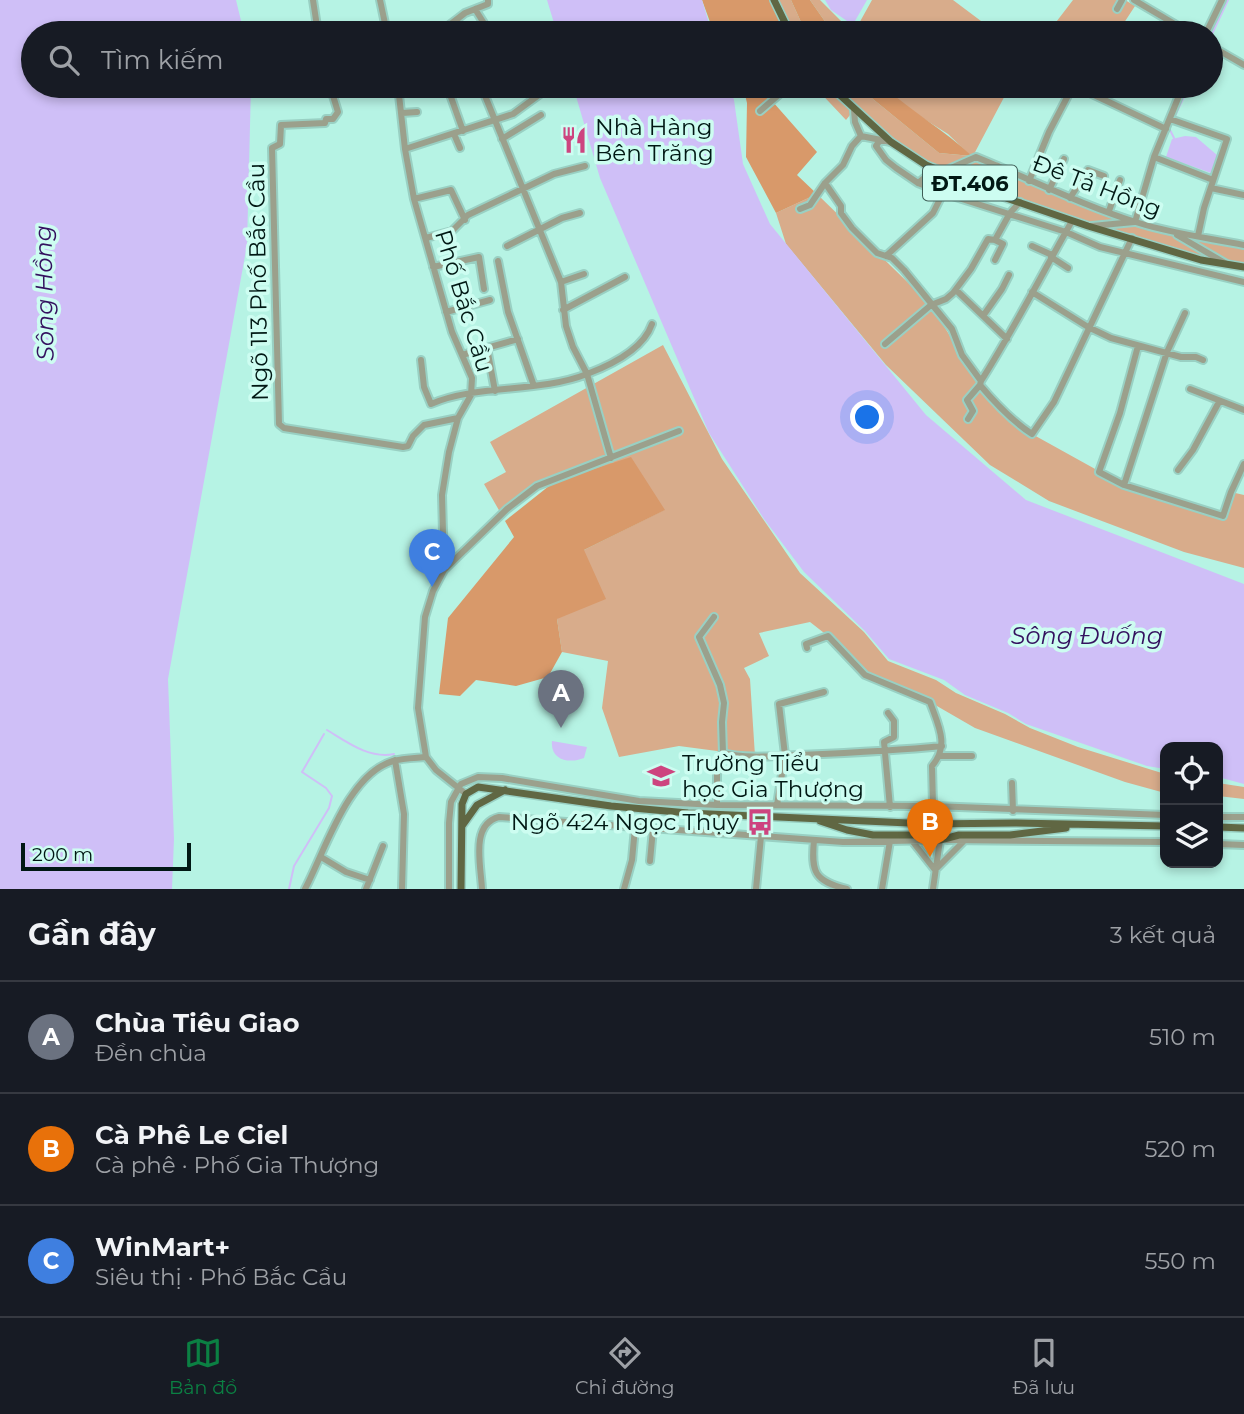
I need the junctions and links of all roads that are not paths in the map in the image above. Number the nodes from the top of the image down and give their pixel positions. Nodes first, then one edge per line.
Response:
1 (313, 0) edge
2 (380, 0) edge
3 (774, 0) edge
4 (1122, 0) edge
5 (1134, 0) edge
6 (1222, 0) edge
7 (488, 2) edge
8 (475, 9) junction
9 (1116, 9) dead end
10 (316, 21) edge
11 (384, 21) edge
12 (456, 21) edge
13 (482, 21) edge
14 (784, 21) edge
15 (1170, 21) edge
16 (1212, 21) edge
17 (1223, 53) edge
18 (1244, 65) edge
19 (334, 98) edge
20 (400, 98) edge
21 (451, 98) edge
22 (486, 98) edge
23 (535, 98) edge
24 (775, 98) edge
25 (842, 98) edge
26 (1067, 98) edge
27 (1100, 98) edge
28 (1178, 98) edge
29 (854, 110) junction
30 (760, 111) dead end
31 (417, 112) dead end
32 (402, 113) junction
33 (541, 115) dead end
34 (1170, 119) junction
35 (495, 121) junction
36 (1166, 129) junction
37 (463, 131) junction
38 (454, 134) junction
39 (862, 136) junction
40 (502, 139) junction
41 (880, 140) junction
42 (891, 142) junction
43 (460, 148) dead end
44 (405, 149) junction
45 (1154, 157) junction
46 (1064, 159) dead end
47 (585, 166) dead end
48 (998, 166) junction
49 (932, 168) junction
50 (942, 172) junction
51 (1104, 176) dead end
52 (1120, 180) dead end
53 (1213, 180) junction
54 (1029, 181) junction
55 (825, 183) junction
56 (918, 183) junction
57 (983, 188) junction
58 (1211, 188) junction
59 (1049, 189) junction
60 (523, 190) junction
61 (943, 193) junction
62 (1244, 195) edge
63 (1070, 198) junction
64 (414, 200) junction
65 (1020, 202) junction
66 (800, 209) dead end
67 (1108, 211) junction
68 (580, 213) dead end
69 (1010, 213) junction
70 (465, 220) junction
71 (1072, 221) junction
72 (1135, 222) junction
73 (1088, 226) junction
74 (539, 230) junction
75 (1066, 232) junction
76 (1172, 233) junction
77 (1198, 236) junction
78 (426, 238) junction
79 (1132, 238) junction
80 (995, 240) junction
81 (508, 246) dead end
82 (1032, 246) dead end
83 (1244, 246) edge
84 (1126, 252) junction
85 (886, 256) junction
86 (1052, 256) junction
87 (995, 260) dead end
88 (498, 261) dead end
89 (1228, 265) junction
90 (433, 267) junction
91 (1244, 267) edge
92 (1068, 268) dead end
93 (584, 274) dead end
94 (1009, 275) dead end
95 (625, 277) dead end
96 (561, 282) junction
97 (1244, 282) edge
98 (484, 289) dead end
99 (956, 290) junction
100 (1032, 292) junction
101 (490, 300) dead end
102 (931, 305) junction
103 (563, 310) junction
104 (446, 312) junction
105 (1185, 313) dead end
106 (983, 316) junction
107 (652, 324) dead end
108 (1088, 327) junction
109 (518, 339) junction
110 (1006, 341) junction
111 (885, 344) dead end
112 (1138, 346) junction
113 (487, 348) junction
114 (1167, 352) junction
115 (462, 355) junction
116 (421, 360) dead end
117 (1203, 360) dead end
118 (587, 374) junction
119 (980, 383) junction
120 (534, 386) junction
121 (1190, 389) dead end
122 (495, 391) junction
123 (471, 395) junction
124 (1219, 402) junction
125 (1244, 410) edge
126 (458, 418) junction
127 (968, 419) dead end
128 (679, 431) dead end
129 (611, 458) junction
130 (1244, 464) edge
131 (1178, 470) dead end
132 (1124, 485) junction
133 (444, 570) junction
134 (714, 617) dead end
135 (807, 648) dead end
136 (824, 692) dead end
137 (888, 713) dead end
138 (942, 746) junction
139 (884, 752) junction
140 (723, 753) junction
141 (785, 755) junction
142 (940, 756) junction
143 (972, 756) dead end
144 (426, 757) junction
145 (395, 760) junction
146 (1012, 783) dead end
147 (458, 787) junction
148 (506, 789) junction
149 (466, 794) junction
150 (717, 805) junction
151 (777, 806) junction
152 (933, 806) junction
153 (890, 807) junction
154 (1013, 811) junction
155 (1160, 815) edge
156 (1223, 817) edge
157 (1244, 817) edge
158 (816, 819) junction
159 (930, 824) junction
160 (461, 826) junction
161 (1087, 826) junction
162 (1160, 826) edge
163 (1223, 827) edge
164 (635, 828) junction
165 (1244, 828) edge
166 (653, 829) junction
167 (761, 836) junction
168 (814, 840) junction
169 (940, 840) junction
170 (890, 841) junction
171 (965, 841) junction
172 (914, 842) junction
173 (1160, 842) edge
174 (1223, 844) edge
175 (1244, 845) edge
176 (383, 846) dead end
177 (321, 857) junction
178 (650, 861) dead end
179 (935, 870) junction
180 (370, 880) junction
181 (305, 889) edge
182 (366, 889) edge
183 (402, 889) edge
184 (449, 889) edge
185 (461, 889) edge
186 (482, 889) edge
187 (624, 889) edge
188 (756, 889) edge
189 (847, 889) edge
190 (882, 889) edge
191 (933, 889) edge

1 - 10 street
2 - 11 street
3 - 14 main road
4 - 9 street
5 - 15 street
6 - 16 street
7 - 8 street
8 - 12 street
8 - 13 street
17 - 18 street
19 - 126 street, Ngõ 113 Phố Bắc Cầu
20 - 32 street, Phố Bắc Cầu
21 - 37 street
22 - 35 street
23 - 35 street
24 - 30 street
25 - 29 main road, ĐT.406
26 - 54 street
27 - 36 street
28 - 34 street
29 - 39 street
29 - 42 main road, ĐT.406
31 - 32 street
32 - 44 street, Phố Bắc Cầu
33 - 40 street
34 - 36 street
34 - 53 street
35 - 37 street
35 - 40 street
36 - 45 street
37 - 38 street
38 - 43 street
38 - 44 street
39 - 41 street
39 - 55 street
40 - 60 street
41 - 42 street
41 - 56 street
42 - 49 main road, ĐT.406
44 - 64 street, Phố Bắc Cầu
45 - 53 street
45 - 72 street
46 - 59 street
47 - 60 street
48 - 50 street, Đê Tả Hồng
48 - 54 street, Đê Tả Hồng
48 - 57 street
49 - 50 main road, ĐT.406
49 - 56 street
50 - 57 main road, ĐT.406
51 - 63 street
52 - 67 street
53 - 58 street
54 - 59 street, Đê Tả Hồng
55 - 66 street
55 - 85 street
56 - 61 street
57 - 65 main road, ĐT.406
58 - 62 street
58 - 77 street
59 - 63 street, Đê Tả Hồng
60 - 70 street
60 - 74 street
61 - 69 street
61 - 85 street
63 - 67 street, Đê Tả Hồng
64 - 70 street
64 - 78 street, Phố Bắc Cầu
65 - 69 street
65 - 71 main road, ĐT.406
67 - 72 street, Đê Tả Hồng
68 - 74 street
69 - 75 street
69 - 80 street
70 - 78 street
71 - 73 main road, ĐT.406
71 - 75 street
72 - 73 street
72 - 76 street, Đê Tả Hồng
73 - 79 main road, ĐT.406
74 - 81 street
74 - 96 street
75 - 84 street
75 - 86 street
76 - 77 street, Đê Tả Hồng
76 - 89 street
77 - 83 street, Đê Tả Hồng
78 - 90 street, Phố Bắc Cầu
79 - 84 street
79 - 89 main road, ĐT.406
80 - 87 street
80 - 99 street
82 - 86 street
84 - 97 street
84 - 108 street
85 - 102 street
86 - 92 street
86 - 100 street
88 - 109 street
89 - 91 main road, ĐT.406
90 - 98 street
90 - 104 street, Phố Bắc Cầu
93 - 96 street
94 - 106 street
95 - 103 street
96 - 103 street
99 - 102 street
99 - 106 street
100 - 108 street
100 - 110 street
101 - 104 street
102 - 111 street
102 - 119 street
103 - 118 street
104 - 115 street, Phố Bắc Cầu
105 - 114 street
106 - 110 street
107 - 118 street
108 - 112 street
108 - 119 street
109 - 113 street
109 - 120 street
110 - 119 street
112 - 114 street
112 - 132 street
113 - 115 street
113 - 122 street
114 - 117 street
114 - 132 street
115 - 123 street, Phố Bắc Cầu
116 - 123 street
118 - 120 street
118 - 129 street
119 - 127 street
120 - 122 street
121 - 124 street
122 - 123 street
123 - 126 street, Phố Bắc Cầu
124 - 125 street
124 - 131 street
126 - 133 street, Phố Bắc Cầu
128 - 129 street
129 - 133 street
130 - 132 street
133 - 144 street, Phố Bắc Cầu
134 - 140 street
135 - 138 street
136 - 141 street
137 - 139 street
138 - 139 street
138 - 142 street
139 - 141 street
139 - 153 street
140 - 141 street
140 - 150 street
141 - 151 street
142 - 143 street
142 - 152 street
144 - 145 street
144 - 147 street
145 - 177 street
145 - 183 street
146 - 154 street
147 - 149 street
147 - 150 street
147 - 184 street
148 - 149 main road
148 - 158 main road
148 - 160 main road
149 - 160 main road
150 - 151 street
151 - 153 street
152 - 153 street
152 - 154 street
152 - 159 street
154 - 155 street
156 - 157 street
158 - 159 main road
158 - 169 main road
159 - 161 main road
160 - 185 main road
161 - 162 main road
161 - 169 main road
163 - 165 main road
164 - 166 street
164 - 186 street
164 - 187 street
166 - 167 street
166 - 178 street
167 - 168 street
167 - 188 street
168 - 170 street
168 - 189 street
169 - 171 street
169 - 172 street
169 - 179 street
170 - 172 street
170 - 190 street
171 - 173 street
171 - 179 street
172 - 179 street
174 - 175 street
176 - 180 street
177 - 180 street
177 - 181 street
179 - 191 street
180 - 182 street

